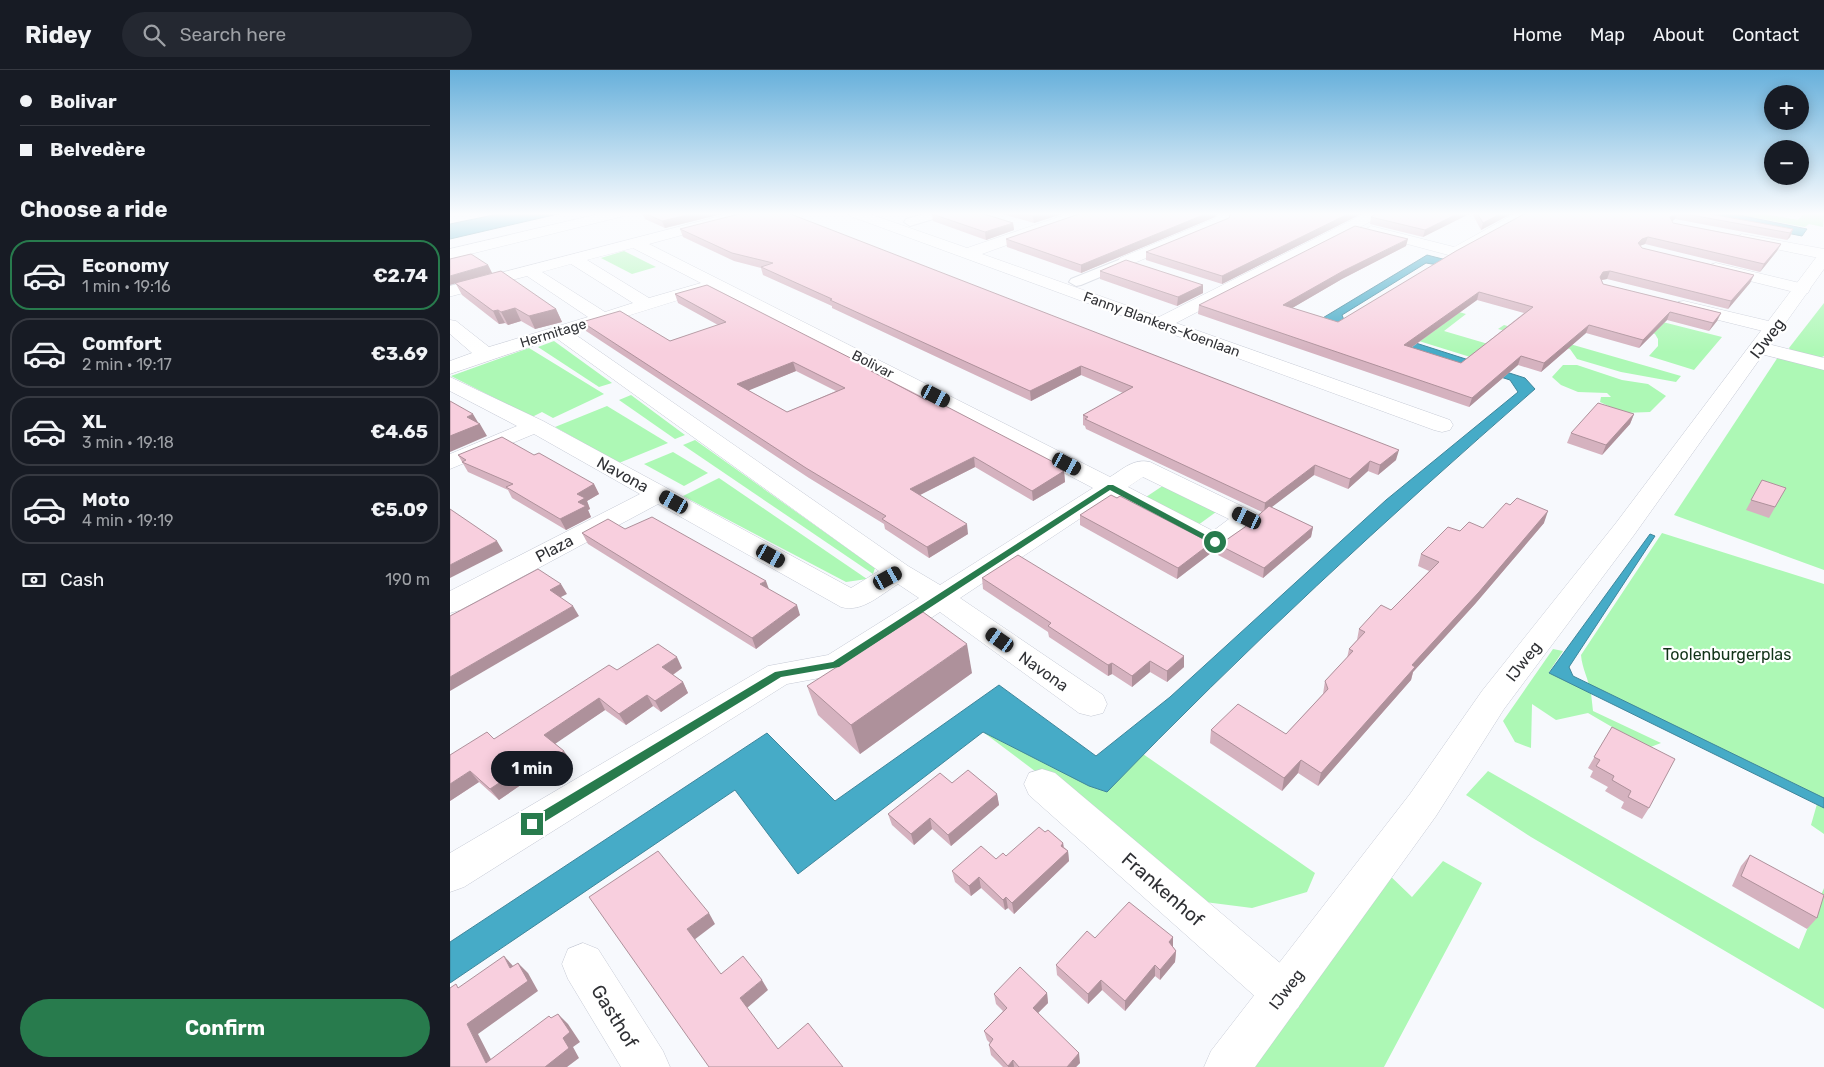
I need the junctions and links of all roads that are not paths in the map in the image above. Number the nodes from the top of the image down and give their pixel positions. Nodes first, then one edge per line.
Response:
1 (566, 260) edge
2 (574, 260) edge
3 (668, 260) edge
4 (981, 260) edge
5 (1129, 260) edge
6 (1287, 260) edge
7 (1823, 260) edge
8 (1126, 261) junction
9 (1700, 264) edge
10 (1152, 269) edge
11 (528, 270) junction
12 (1076, 282) dead end
13 (715, 284) junction
14 (1206, 286) dead end
15 (1811, 288) edge
16 (452, 291) dead end
17 (1224, 292) junction
18 (1671, 302) edge
19 (646, 304) junction
20 (602, 318) junction
21 (1159, 324) junction
22 (450, 325) edge
23 (559, 332) junction
24 (1768, 338) junction
25 (486, 354) junction
26 (1824, 364) edge
27 (450, 368) edge
28 (450, 383) edge
29 (1442, 425) dead end
30 (535, 426) junction
31 (450, 462) edge
32 (1110, 487) junction
33 (658, 494) junction
34 (898, 572) junction
35 (939, 596) junction
36 (450, 603) edge
37 (1091, 704) dead end
38 (1042, 784) dead end
39 (450, 874) edge
40 (583, 964) dead end
41 (1283, 993) junction
42 (647, 1067) edge
43 (1227, 1067) edge

1 - 11 street
2 - 19 street
3 - 13 street, Bolivar
4 - 21 street, Fanny Blankers-Koenlaan
5 - 8 street
6 - 17 street
7 - 15 street, IJweg
8 - 10 street
8 - 12 street
9 - 15 street
11 - 16 street
11 - 20 street
13 - 19 street, Hermitage
13 - 32 street, Bolivar
14 - 17 street
15 - 24 street, IJweg
17 - 21 street
18 - 24 street
19 - 20 street, Hermitage
20 - 23 street, Hermitage
21 - 29 street, Fanny Blankers-Koenlaan
22 - 25 street
23 - 25 street, Hermitage
23 - 34 street, Navona
24 - 26 street
24 - 41 street, IJweg
25 - 27 street, Hermitage
28 - 30 street, Navona
30 - 31 street
30 - 33 street, Navona
32 - 32 street, Bolivar
32 - 35 street
33 - 34 street, Navona
33 - 36 street, Plaza
34 - 35 street, Navona
35 - 37 street, Navona
35 - 39 street
38 - 41 street, Frankenhof
40 - 42 street, Gasthof
41 - 43 street, IJweg

